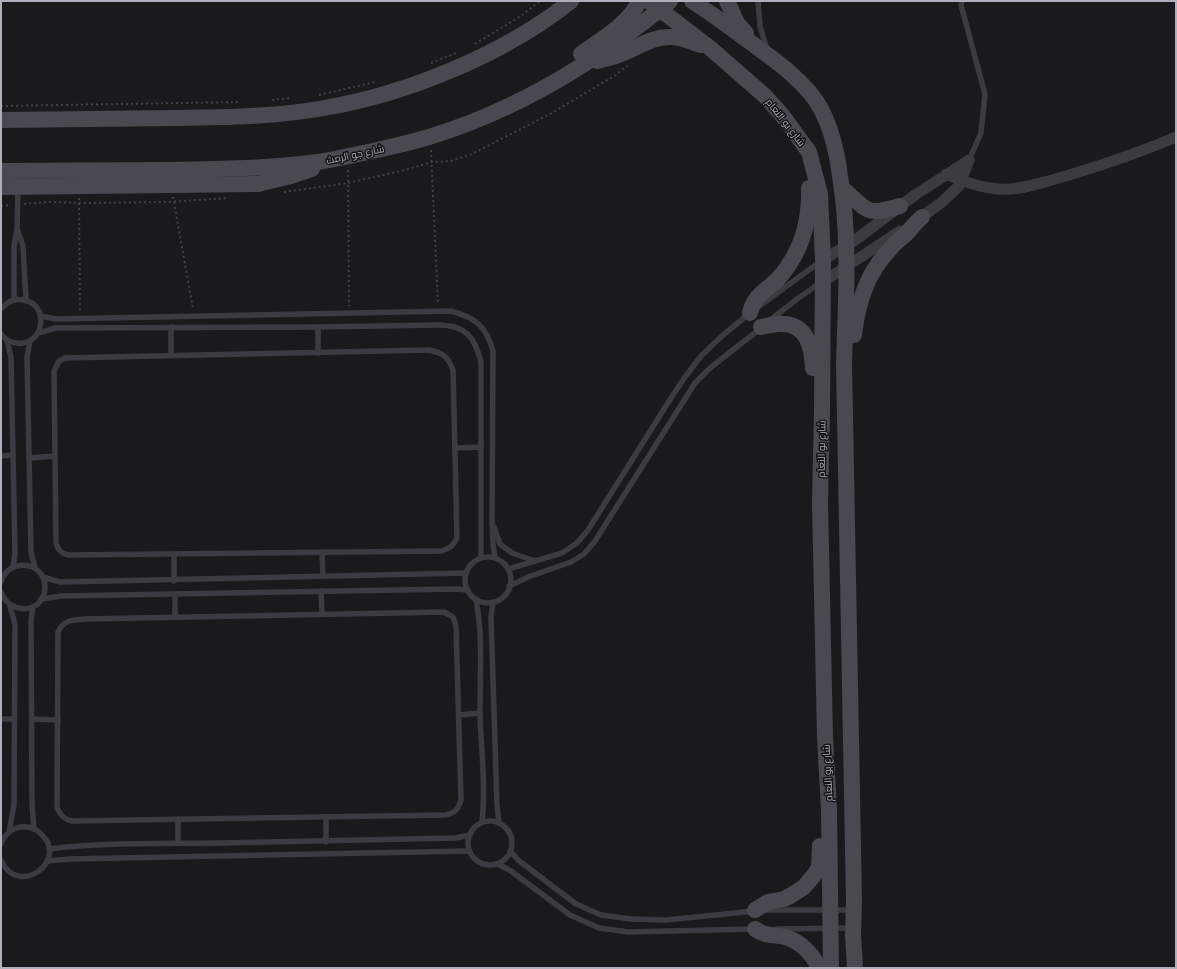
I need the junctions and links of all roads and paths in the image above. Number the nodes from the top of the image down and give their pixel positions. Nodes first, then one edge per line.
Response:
1 (540, 1) edge
2 (560, 1) edge
3 (570, 1) edge
4 (639, 1) edge
5 (692, 1) edge
6 (726, 1) edge
7 (758, 1) edge
8 (962, 1) edge
9 (659, 3) edge
10 (549, 17) junction
11 (470, 47) dead end
12 (757, 47) junction
13 (710, 48) junction
14 (456, 52) dead end
15 (770, 56) junction
16 (428, 64) dead end
17 (575, 70) junction
18 (378, 81) dead end
19 (317, 95) dead end
20 (529, 96) junction
21 (295, 98) dead end
22 (272, 100) dead end
23 (243, 102) dead end
24 (1, 106) edge
25 (1, 120) edge
26 (431, 136) junction
27 (1176, 137) edge
28 (809, 152) junction
29 (348, 157) junction
30 (969, 160) junction
31 (1, 171) edge
32 (946, 174) junction
33 (962, 181) junction
34 (171, 185) junction
35 (79, 186) junction
36 (18, 187) junction
37 (1, 188) edge
38 (842, 188) junction
39 (900, 206) junction
40 (922, 217) junction
41 (17, 229) junction
42 (846, 247) junction
43 (823, 260) junction
44 (846, 267) junction
45 (823, 282) junction
46 (14, 300) junction
47 (26, 300) junction
48 (1, 309) edge
49 (439, 311) junction
50 (348, 313) junction
51 (750, 313) junction
52 (41, 316) junction
53 (194, 316) junction
54 (80, 318) junction
55 (171, 327) junction
56 (318, 327) junction
57 (761, 328) junction
58 (38, 333) junction
59 (1, 334) edge
60 (7, 340) junction
61 (30, 341) junction
62 (318, 352) junction
63 (171, 356) junction
64 (844, 363) junction
65 (822, 410) junction
66 (481, 447) junction
67 (455, 448) junction
68 (13, 455) junction
69 (1, 456) edge
70 (55, 456) junction
71 (29, 458) junction
72 (492, 520) junction
73 (322, 552) junction
74 (174, 554) junction
75 (481, 558) junction
76 (495, 558) junction
77 (535, 562) junction
78 (13, 567) junction
79 (35, 568) junction
80 (508, 569) junction
81 (466, 573) junction
82 (3, 575) edge
83 (324, 576) junction
84 (43, 577) junction
85 (174, 581) junction
86 (1, 582) edge
87 (509, 586) junction
88 (468, 590) junction
89 (321, 591) junction
90 (175, 594) junction
91 (2, 596) edge
92 (41, 599) junction
93 (476, 599) junction
94 (493, 602) junction
95 (10, 606) junction
96 (33, 607) junction
97 (322, 614) junction
98 (175, 618) junction
99 (480, 713) junction
100 (459, 715) junction
101 (1, 719) edge
102 (14, 719) junction
103 (32, 719) junction
104 (58, 720) junction
105 (829, 810) junction
106 (326, 816) junction
107 (178, 819) junction
108 (482, 822) junction
109 (499, 823) junction
110 (34, 829) junction
111 (10, 832) junction
112 (470, 835) junction
113 (1, 842) edge
114 (326, 842) junction
115 (178, 844) junction
116 (49, 849) junction
117 (469, 851) junction
118 (511, 852) junction
119 (1, 860) edge
120 (47, 861) junction
121 (498, 864) junction
122 (755, 910) junction
123 (830, 910) junction
124 (853, 910) junction
125 (830, 928) junction
126 (853, 928) junction
127 (755, 929) junction
128 (819, 968) edge
129 (831, 968) edge
130 (855, 968) edge

1 - 11 path
2 - 10 street
3 - 10 street
4 - 20 street
5 - 12 street
6 - 12 street
7 - 15 lane
8 - 30 lane
9 - 13 street, شارع بو النعام
9 - 17 street, شارع جو الرمث
10 - 25 street
12 - 15 street
13 - 17 street
13 - 28 street, شارع بو النعام
14 - 16 path
15 - 38 street
17 - 20 street, شارع جو الرمث
18 - 19 path
20 - 26 street, شارع جو الرمث
21 - 22 path
23 - 24 path
26 - 29 street, شارع جو الرمث
26 - 49 path
27 - 33 street
28 - 43 street, شارع بو النعام
28 - 51 street
29 - 31 street, شارع جو الرمث
29 - 34 street
29 - 50 path
30 - 32 street
30 - 33 street
32 - 33 street
32 - 39 street
33 - 40 street
34 - 35 street
34 - 53 path
35 - 36 street
35 - 54 path
36 - 37 street
36 - 41 lane
38 - 39 street
38 - 42 street
39 - 42 street
40 - 44 street
40 - 64 street
41 - 46 lane
41 - 47 lane
42 - 43 street
42 - 44 street
43 - 45 street, شارع بو النعام
43 - 51 lane
44 - 45 street
44 - 64 street
45 - 57 lane
45 - 65 street, شارع بو النعام
46 - 47 lane
46 - 48 lane
47 - 52 lane
49 - 50 lane
49 - 72 lane
50 - 53 lane
51 - 77 lane
52 - 54 lane
52 - 58 lane
53 - 54 lane
55 - 56 lane
55 - 58 lane
55 - 63 lane
56 - 62 lane
56 - 66 lane
57 - 65 street
57 - 87 lane
58 - 61 lane
59 - 60 lane
60 - 61 lane
60 - 68 lane
61 - 71 lane
62 - 63 lane
62 - 67 lane
63 - 70 lane
64 - 124 street
65 - 105 street, شارع بو النعام
66 - 67 lane
66 - 75 lane
67 - 73 lane
68 - 69 lane
68 - 78 lane
70 - 71 lane
70 - 74 lane
71 - 79 lane
72 - 76 lane
72 - 77 lane
73 - 74 lane
73 - 83 lane
74 - 85 lane
75 - 76 lane
75 - 81 lane
76 - 80 lane
77 - 80 lane
78 - 79 lane
78 - 82 lane
79 - 84 lane
80 - 87 lane
81 - 83 lane
81 - 88 lane
82 - 86 lane
83 - 85 lane
84 - 85 lane
84 - 92 lane
87 - 94 lane
88 - 89 lane
88 - 93 lane
89 - 90 lane
89 - 97 lane
90 - 92 lane
90 - 98 lane
91 - 95 lane
92 - 96 lane
93 - 94 lane
93 - 99 lane
94 - 109 lane
95 - 96 lane
95 - 102 lane
96 - 103 lane
97 - 98 lane
97 - 100 lane
98 - 104 lane
99 - 100 lane
99 - 108 lane
100 - 106 lane
101 - 102 lane
102 - 111 lane
103 - 104 lane
103 - 110 lane
104 - 107 lane
105 - 122 street
105 - 123 street, شارع بو النعام
106 - 107 lane
106 - 114 lane
107 - 115 lane
108 - 109 lane
108 - 112 lane
109 - 118 lane
110 - 111 lane
110 - 116 lane
111 - 113 lane
112 - 114 lane
112 - 117 lane
114 - 115 lane
115 - 116 lane
116 - 120 lane
117 - 120 lane
117 - 121 lane
118 - 121 lane
118 - 122 lane
119 - 120 lane
121 - 127 lane
122 - 123 lane
123 - 124 lane
123 - 125 street, شارع بو النعام
124 - 126 street
125 - 126 lane
125 - 127 lane
125 - 129 street, شارع بو النعام
126 - 130 street
127 - 128 street

